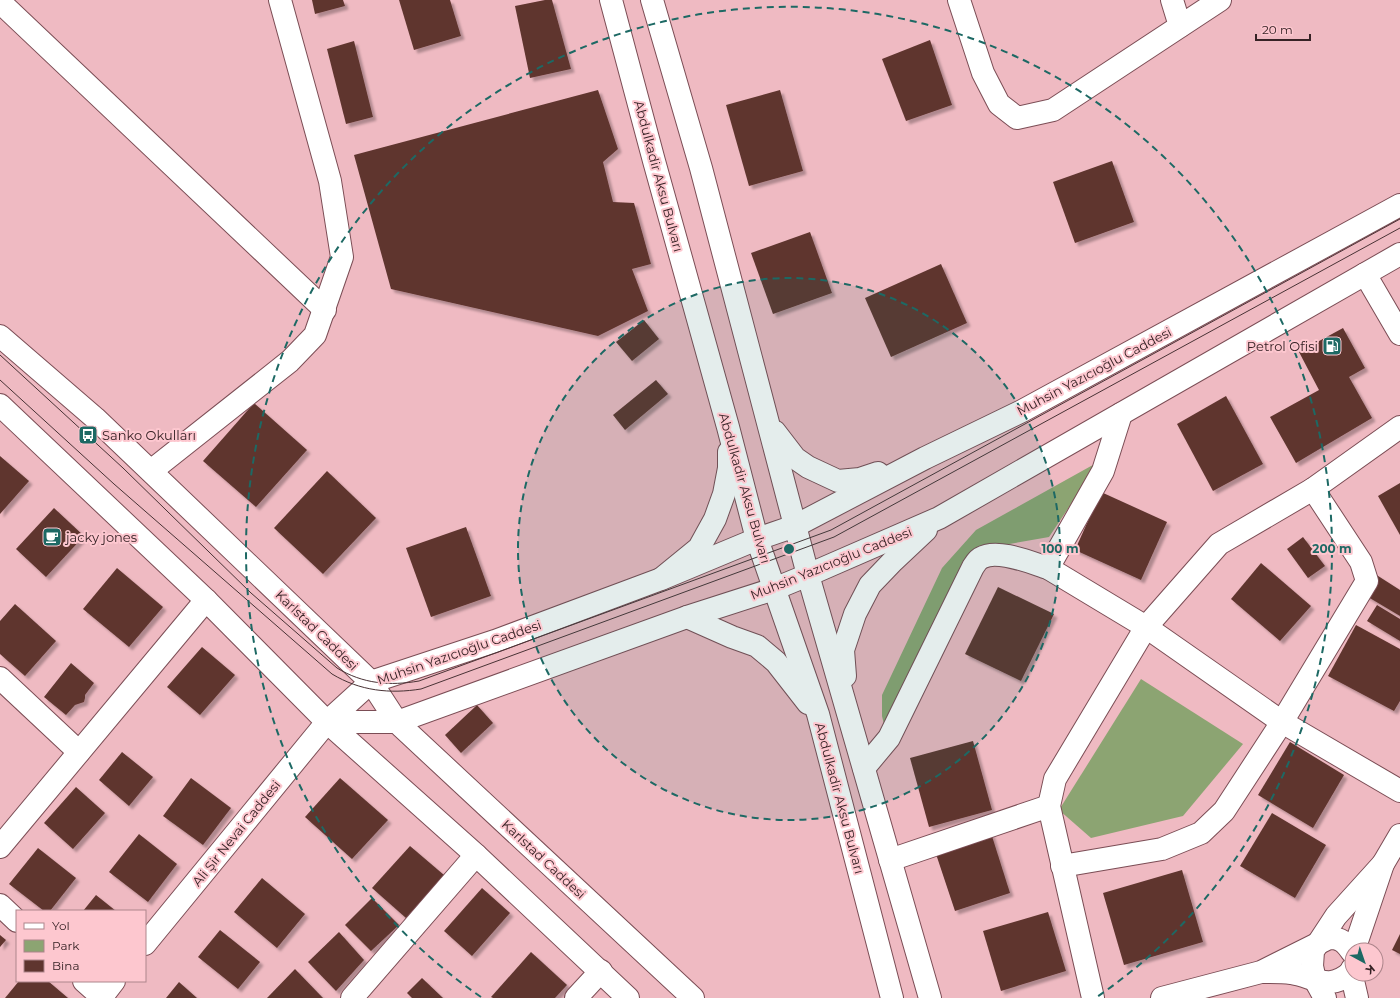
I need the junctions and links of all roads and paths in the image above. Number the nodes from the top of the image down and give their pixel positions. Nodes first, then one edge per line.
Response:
1 (280, 0) edge
2 (611, 0) edge
3 (652, 0) edge
4 (959, 0) edge
5 (1172, 0) edge
6 (1220, 0) edge
7 (0, 2) edge
8 (1180, 26) junction
9 (1400, 205) edge
10 (1400, 254) edge
11 (1365, 274) junction
12 (325, 310) junction
13 (1400, 334) edge
14 (0, 336) edge
15 (3, 413) edge
16 (1120, 414) junction
17 (768, 423) junction
18 (728, 427) junction
19 (1400, 427) edge
20 (925, 458) junction
21 (151, 471) junction
22 (1314, 489) junction
23 (939, 518) junction
24 (795, 526) junction
25 (757, 538) junction
26 (1048, 568) junction
27 (808, 575) junction
28 (662, 578) junction
29 (774, 589) junction
30 (206, 600) junction
31 (687, 617) junction
32 (1146, 627) junction
33 (0, 678) edge
34 (371, 682) junction
35 (818, 714) junction
36 (848, 715) junction
37 (327, 722) junction
38 (397, 722) junction
39 (1282, 722) junction
40 (79, 752) junction
41 (864, 768) junction
42 (1400, 791) edge
43 (1049, 806) junction
44 (1400, 835) edge
45 (0, 847) edge
46 (476, 855) junction
47 (890, 860) junction
48 (1383, 864) junction
49 (1062, 866) junction
50 (0, 905) edge
51 (16, 920) edge
52 (1319, 942) junction
53 (1344, 942) edge
54 (1358, 942) edge
55 (146, 943) edge
56 (601, 971) junction
57 (1261, 972) junction
58 (1344, 978) edge
59 (86, 982) edge
60 (1355, 982) edge
61 (1320, 989) edge
62 (105, 994) edge
63 (352, 998) edge
64 (576, 998) edge
65 (628, 998) edge
66 (693, 998) edge
67 (892, 998) edge
68 (931, 998) edge
69 (1092, 998) edge
70 (1162, 998) edge
71 (1357, 998) edge

1 - 12 street
2 - 18 street, Abdulkadir Aksu Bulvarı
3 - 17 street
4 - 8 street
5 - 8 street
6 - 8 street
7 - 12 street
9 - 20 street, Muhsin Yazıcıoğlu Caddesi
10 - 11 street, Muhsin Yazıcıoğlu Caddesi
11 - 13 street
11 - 16 street, Muhsin Yazıcıoğlu Caddesi
12 - 21 street
14 - 21 street, Karlstad Caddesi
15 - 30 street
16 - 23 street, Muhsin Yazıcıoğlu Caddesi
16 - 26 street
17 - 20 street
17 - 24 street
18 - 25 street, Abdulkadir Aksu Bulvarı
18 - 28 street
19 - 22 street
20 - 24 street, Muhsin Yazıcıoğlu Caddesi
21 - 34 street, Karlstad Caddesi
22 - 32 street
22 - 39 street
23 - 27 street, Muhsin Yazıcıoğlu Caddesi
23 - 36 street
24 - 25 street, Muhsin Yazıcıoğlu Caddesi
24 - 27 street
25 - 28 street, Muhsin Yazıcıoğlu Caddesi
25 - 29 street, Abdulkadir Aksu Bulvarı
26 - 32 street
26 - 41 street
27 - 29 street, Muhsin Yazıcıoğlu Caddesi
27 - 36 street
28 - 34 street, Muhsin Yazıcıoğlu Caddesi
29 - 31 street, Muhsin Yazıcıoğlu Caddesi
29 - 35 street, Abdulkadir Aksu Bulvarı
30 - 37 street
30 - 40 street
31 - 35 street
31 - 38 street, Muhsin Yazıcıoğlu Caddesi
32 - 39 street
32 - 43 street
33 - 40 street
34 - 37 street, Muhsin Yazıcıoğlu Caddesi
34 - 38 street, Karlstad Caddesi
35 - 67 street, Abdulkadir Aksu Bulvarı
36 - 41 street
37 - 38 street, Muhsin Yazıcıoğlu Caddesi
37 - 46 street
37 - 55 street, Ali Şir Nevai Caddesi
38 - 66 street, Karlstad Caddesi
39 - 42 street
39 - 49 street
40 - 45 street
41 - 47 street
43 - 47 street
43 - 49 street
44 - 48 street
46 - 56 street
46 - 63 street
47 - 68 street
48 - 52 street
48 - 54 street
49 - 69 street
50 - 51 street
52 - 53 street
52 - 57 street
52 - 61 street
56 - 64 street
56 - 65 street
57 - 61 street
57 - 70 street
58 - 61 street
59 - 62 street
60 - 71 street

